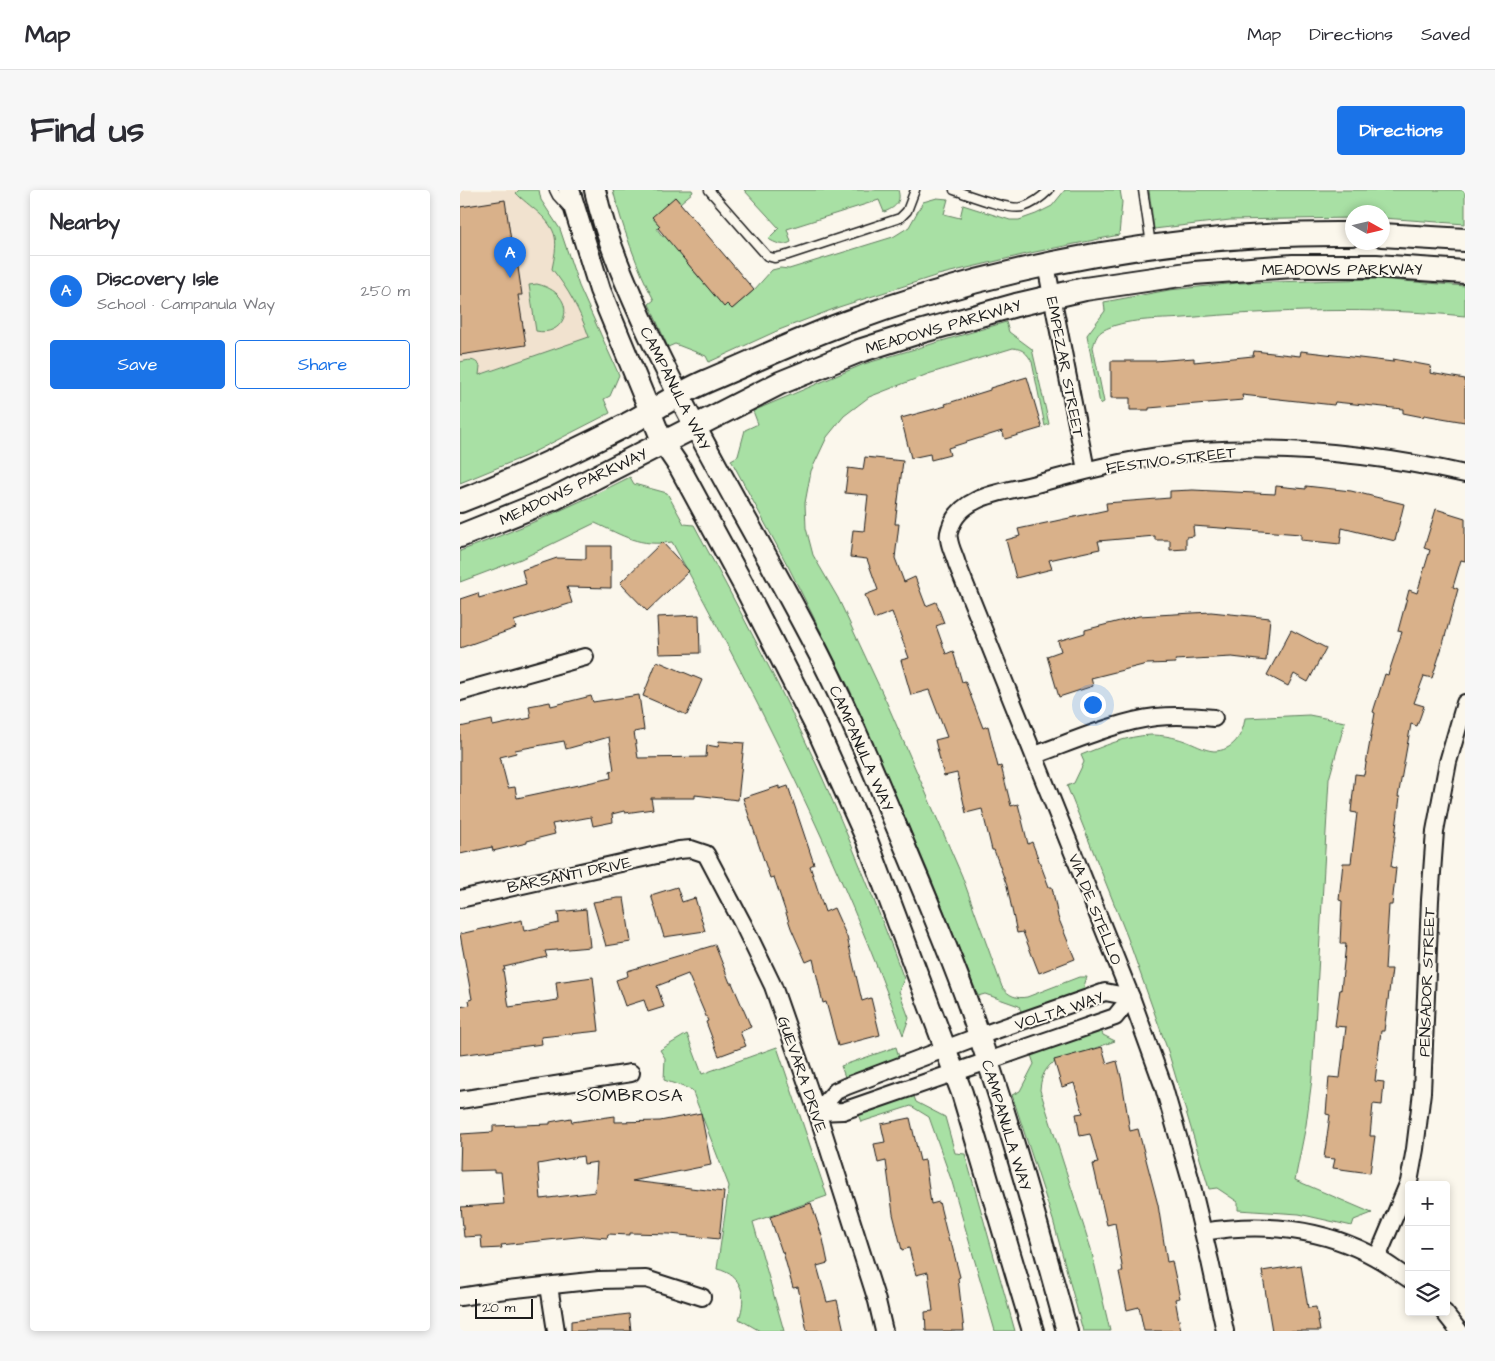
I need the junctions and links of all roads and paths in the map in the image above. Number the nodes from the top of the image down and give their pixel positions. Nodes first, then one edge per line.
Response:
1 (554, 190) edge
2 (569, 190) edge
3 (595, 190) edge
4 (709, 190) edge
5 (915, 190) edge
6 (954, 190) edge
7 (1049, 190) edge
8 (1143, 190) edge
9 (576, 215) junction
10 (1345, 234) edge
11 (1390, 235) edge
12 (1465, 240) edge
13 (1151, 246) junction
14 (1046, 265) junction
15 (1465, 272) edge
16 (1053, 296) junction
17 (678, 395) junction
18 (650, 412) junction
19 (694, 428) junction
20 (664, 443) junction
21 (1086, 470) junction
22 (1465, 474) edge
23 (460, 501) edge
24 (969, 503) joint
25 (460, 536) edge
26 (585, 657) dead end
27 (460, 692) edge
28 (1465, 703) edge
29 (1214, 718) dead end
30 (1035, 755) junction
31 (679, 850) joint
32 (460, 898) edge
33 (1131, 997) junction
34 (979, 1036) junction
35 (946, 1049) junction
36 (987, 1061) junction
37 (954, 1072) junction
38 (630, 1073) dead end
39 (460, 1100) edge
40 (817, 1112) junction
41 (1203, 1232) junction
42 (1377, 1258) junction
43 (1405, 1276) edge
44 (549, 1286) junction
45 (460, 1297) edge
46 (702, 1298) dead end
47 (1447, 1316) edge
48 (556, 1331) edge
49 (884, 1331) edge
50 (1032, 1331) edge
51 (1067, 1331) edge
52 (1225, 1331) edge
53 (1460, 1331) edge

1 - 9 lane
2 - 9 street, CAMPANULA WAY
3 - 17 street, CAMPANULA WAY
4 - 5 lane
6 - 7 lane
8 - 13 lane
9 - 18 street, CAMPANULA WAY
10 - 13 main road, MEADOWS PARKWAY
11 - 12 main road, MEADOWS PARKWAY
13 - 14 main road, MEADOWS PARKWAY
14 - 16 street, EMPEZAR STREET
14 - 17 main road, MEADOWS PARKWAY
15 - 16 main road, MEADOWS PARKWAY
16 - 19 main road, MEADOWS PARKWAY
16 - 21 street, EMPEZAR STREET
17 - 18 main road, MEADOWS PARKWAY
17 - 19 street, CAMPANULA WAY
18 - 20 street, CAMPANULA WAY
18 - 23 main road, MEADOWS PARKWAY
19 - 20 main road, MEADOWS PARKWAY
19 - 34 street, CAMPANULA WAY
20 - 25 main road, MEADOWS PARKWAY
20 - 35 street, CAMPANULA WAY
21 - 22 street, FESTIVO STREET
21 - 24 street, FESTIVO STREET
24 - 30 street, VIA DE STELLO
26 - 27 street
28 - 42 street, PENSADOR STREET
29 - 30 street
30 - 33 street, VIA DE STELLO
31 - 32 street, BARSANTI DRIVE
31 - 40 street, GUEVARA DRIVE
33 - 34 street, VOLTA WAY
33 - 36 street, VOLTA WAY
33 - 41 street, VIA DE STELLO
34 - 35 street, VOLTA WAY
34 - 36 street, CAMPANULA WAY
35 - 37 street, CAMPANULA WAY
35 - 40 street, VOLTA WAY
36 - 37 street, VOLTA WAY
36 - 51 street, CAMPANULA WAY
37 - 40 street, VOLTA WAY
37 - 50 street, CAMPANULA WAY
38 - 39 street
40 - 49 street, GUEVARA DRIVE
41 - 42 street
41 - 52 street, VIA DE STELLO
42 - 43 street
44 - 45 street
44 - 46 street
44 - 48 street
47 - 53 street

